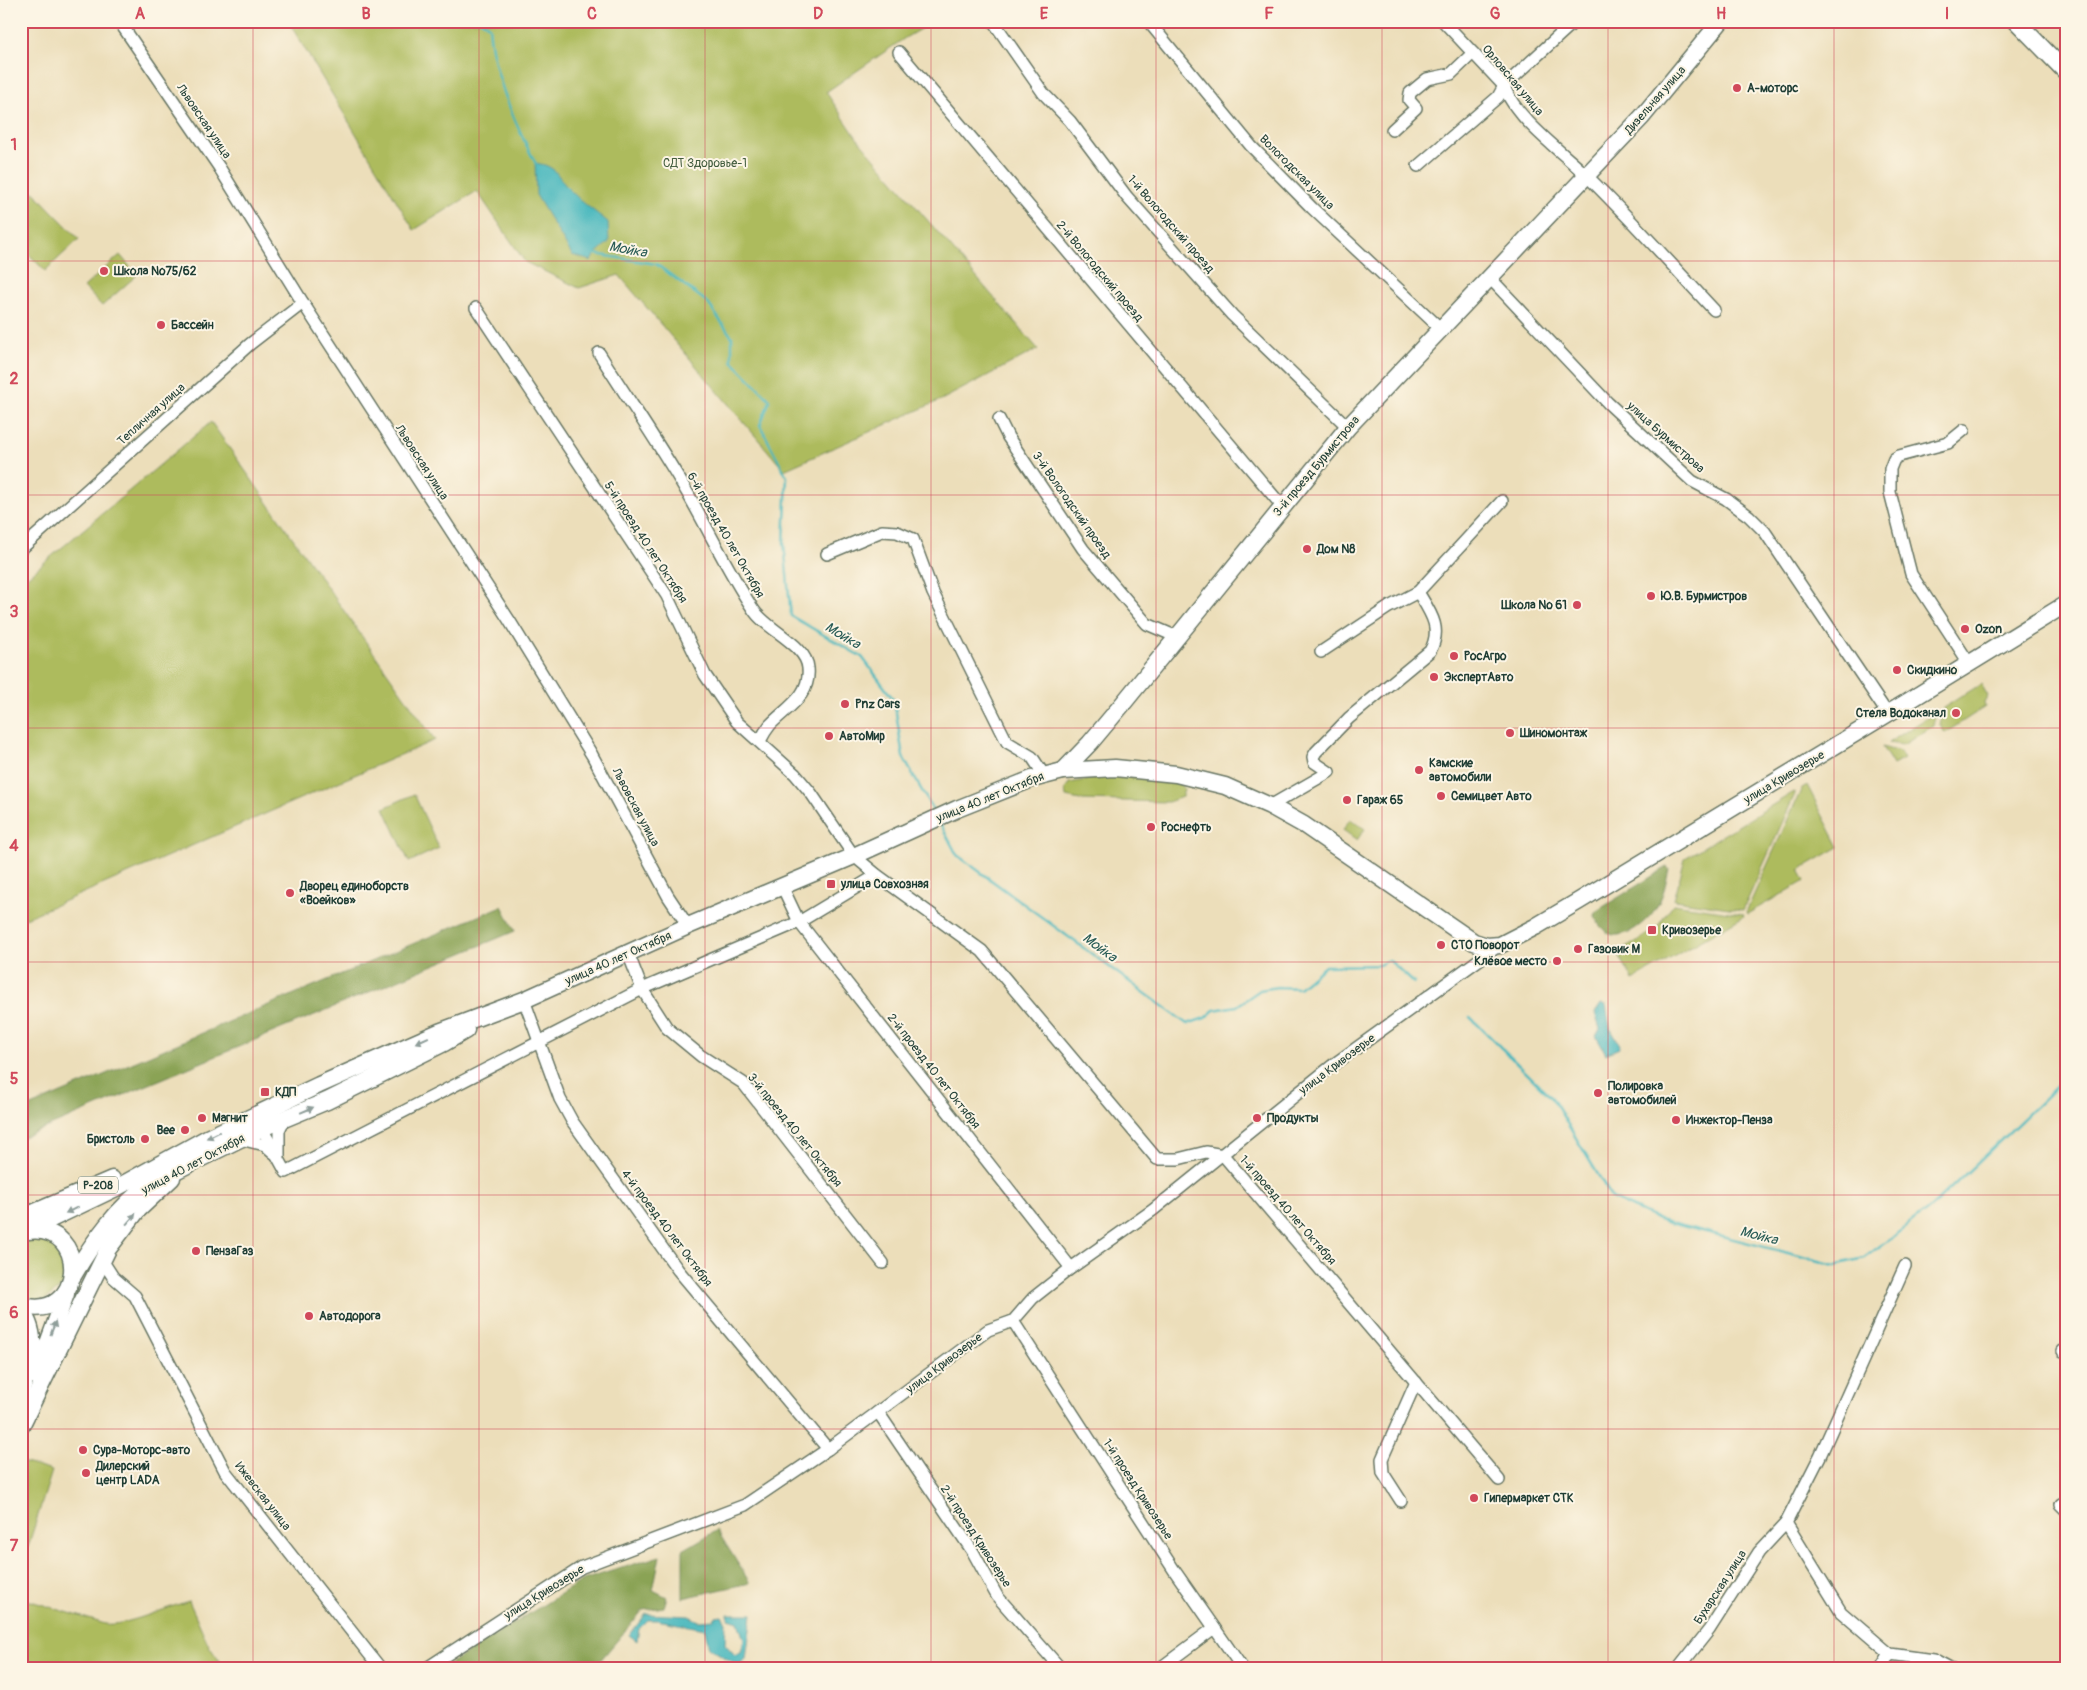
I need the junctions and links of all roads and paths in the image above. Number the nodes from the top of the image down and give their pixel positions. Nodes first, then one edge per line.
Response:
1 (119, 21) edge
2 (993, 21) edge
3 (1148, 21) edge
4 (1443, 21) edge
5 (1575, 21) edge
6 (1721, 21) edge
7 (2016, 21) edge
8 (899, 52) dead end
9 (1473, 53) junction
10 (2066, 72) edge
11 (1504, 86) junction
12 (1392, 130) dead end
13 (1418, 166) dead end
14 (1586, 175) junction
15 (1490, 278) junction
16 (303, 303) junction
17 (476, 308) dead end
18 (1714, 310) dead end
19 (1441, 329) junction
20 (599, 353) dead end
21 (999, 419) dead end
22 (1348, 427) junction
23 (1964, 430) dead end
24 (1502, 501) dead end
25 (1282, 506) junction
26 (21, 549) edge
27 (827, 554) dead end
28 (1418, 592) junction
29 (2066, 604) edge
30 (1177, 637) junction
31 (1321, 652) dead end
32 (1969, 663) junction
33 (1887, 713) junction
34 (760, 741) junction
35 (1063, 771) junction
36 (1044, 774) junction
37 (1270, 806) junction
38 (854, 856) junction
39 (878, 875) junction
40 (782, 886) junction
41 (799, 922) junction
42 (688, 926) junction
43 (1500, 945) junction
44 (628, 953) junction
45 (642, 989) junction
46 (524, 1000) junction
47 (500, 1010) junction
48 (539, 1042) junction
49 (284, 1120) junction
50 (259, 1122) junction
51 (240, 1139) junction
52 (1223, 1155) junction
53 (279, 1158) junction
54 (181, 1160) junction
55 (23, 1228) edge
56 (102, 1260) junction
57 (882, 1263) dead end
58 (1905, 1266) dead end
59 (1071, 1268) junction
60 (94, 1274) junction
61 (113, 1277) junction
62 (71, 1282) junction
63 (21, 1305) edge
64 (21, 1310) edge
65 (1013, 1321) junction
66 (1416, 1382) junction
67 (21, 1393) edge
68 (878, 1412) junction
69 (22, 1425) edge
70 (828, 1449) junction
71 (1499, 1480) dead end
72 (1401, 1501) dead end
73 (1786, 1524) junction
74 (1214, 1628) junction
75 (1890, 1654) junction
76 (381, 1669) edge
77 (425, 1669) edge
78 (1060, 1669) edge
79 (1159, 1669) edge
80 (1243, 1669) edge
81 (1678, 1669) edge
82 (1881, 1669) edge
83 (1950, 1669) edge

1 - 16 street, Львовская улица
2 - 22 street, 1-й Вологодский проезд
3 - 19 street, Вологодская улица
4 - 9 street, Орловская улица
5 - 11 street
6 - 14 main road, Дизельная улица
7 - 10 main road
8 - 25 street, 2-й Вологодский проезд
9 - 11 street, Орловская улица
9 - 12 street
11 - 13 street
11 - 14 street, Орловская улица
14 - 15 main road, 3-й проезд Бурмистрова
14 - 18 street
15 - 19 main road, 3-й проезд Бурмистрова
15 - 33 street, улица Бурмистрова
16 - 26 street, Тепличная улица
16 - 42 street, Львовская улица
17 - 34 street, 5-й проезд 40 лет Октября
19 - 22 main road, 3-й проезд Бурмистрова
20 - 34 street, 6-й проезд 40 лет Октября
21 - 30 street, 3-й Вологодский проезд
22 - 25 main road, 3-й проезд Бурмистрова
23 - 32 street
24 - 28 street
25 - 30 main road, 3-й проезд Бурмистрова
27 - 36 street
28 - 31 street
28 - 37 street
29 - 32 main road, улица Кривозерье
30 - 35 main road, 3-й проезд Бурмистрова
32 - 33 main road, улица Кривозерье
33 - 43 main road, улица Кривозерье
34 - 38 street, 5-й проезд 40 лет Октября
35 - 36 main road, улица 40 лет Октября
35 - 37 main road
36 - 38 main road, улица 40 лет Октября
37 - 43 main road
38 - 39 street, 5-й проезд 40 лет Октября
38 - 40 main road, улица 40 лет Октября
39 - 41 street
39 - 52 street, 1-й проезд 40 лет Октября
40 - 41 street, 2-й проезд 40 лет Октября
40 - 42 main road, улица 40 лет Октября
41 - 45 street
41 - 59 street, 2-й проезд 40 лет Октября
42 - 44 main road, улица 40 лет Октября
43 - 52 street, улица Кривозерье
44 - 45 street, 3-й проезд 40 лет Октября
44 - 46 main road, улица 40 лет Октября
45 - 48 street
45 - 57 street, 3-й проезд 40 лет Октября
46 - 47 main road, улица 40 лет Октября
46 - 48 street, 4-й проезд 40 лет Октября
49 -> 47 main road
47 -> 50 main road, улица 40 лет Октября
48 - 53 street
48 - 70 street, 4-й проезд 40 лет Октября
49 - 50 main road
49 - 53 street
50 - 51 main road, улица 40 лет Октября
50 - 53 street
50 -> 54 main road, улица 40 лет Октября
51 - 53 street
51 - 54 main road, улица 40 лет Октября
52 - 59 street, улица Кривозерье
52 - 66 street, 1-й проезд 40 лет Октября
54 -> 55 main road, улица 40 лет Октября / Р-208
56 -> 54 main road
54 - 62 main road, улица 40 лет Октября
55 - 62 main road, улица 40 лет Октября
56 - 60 main road
56 - 61 street, Ижевская улица
58 - 73 street, Бухарская улица
59 - 65 street, улица Кривозерье
60 - 61 street
60 - 62 street
60 - 69 main road
61 - 76 street, Ижевская улица
62 - 63 main road, улица 40 лет Октября
69 -> 62 main road
64 - 67 main road
65 - 68 street, улица Кривозерье
65 - 74 street, 1-й проезд Кривозерье
66 - 71 street, 1-й проезд 40 лет Октября
66 - 72 street
68 - 70 street, улица Кривозерье
68 - 78 street, 2-й проезд Кривозерье
70 - 77 street, улица Кривозерье
73 - 75 street
73 - 81 street, Бухарская улица
74 - 79 street
74 - 80 street, 1-й проезд Кривозерье
75 - 82 street
75 - 83 street

